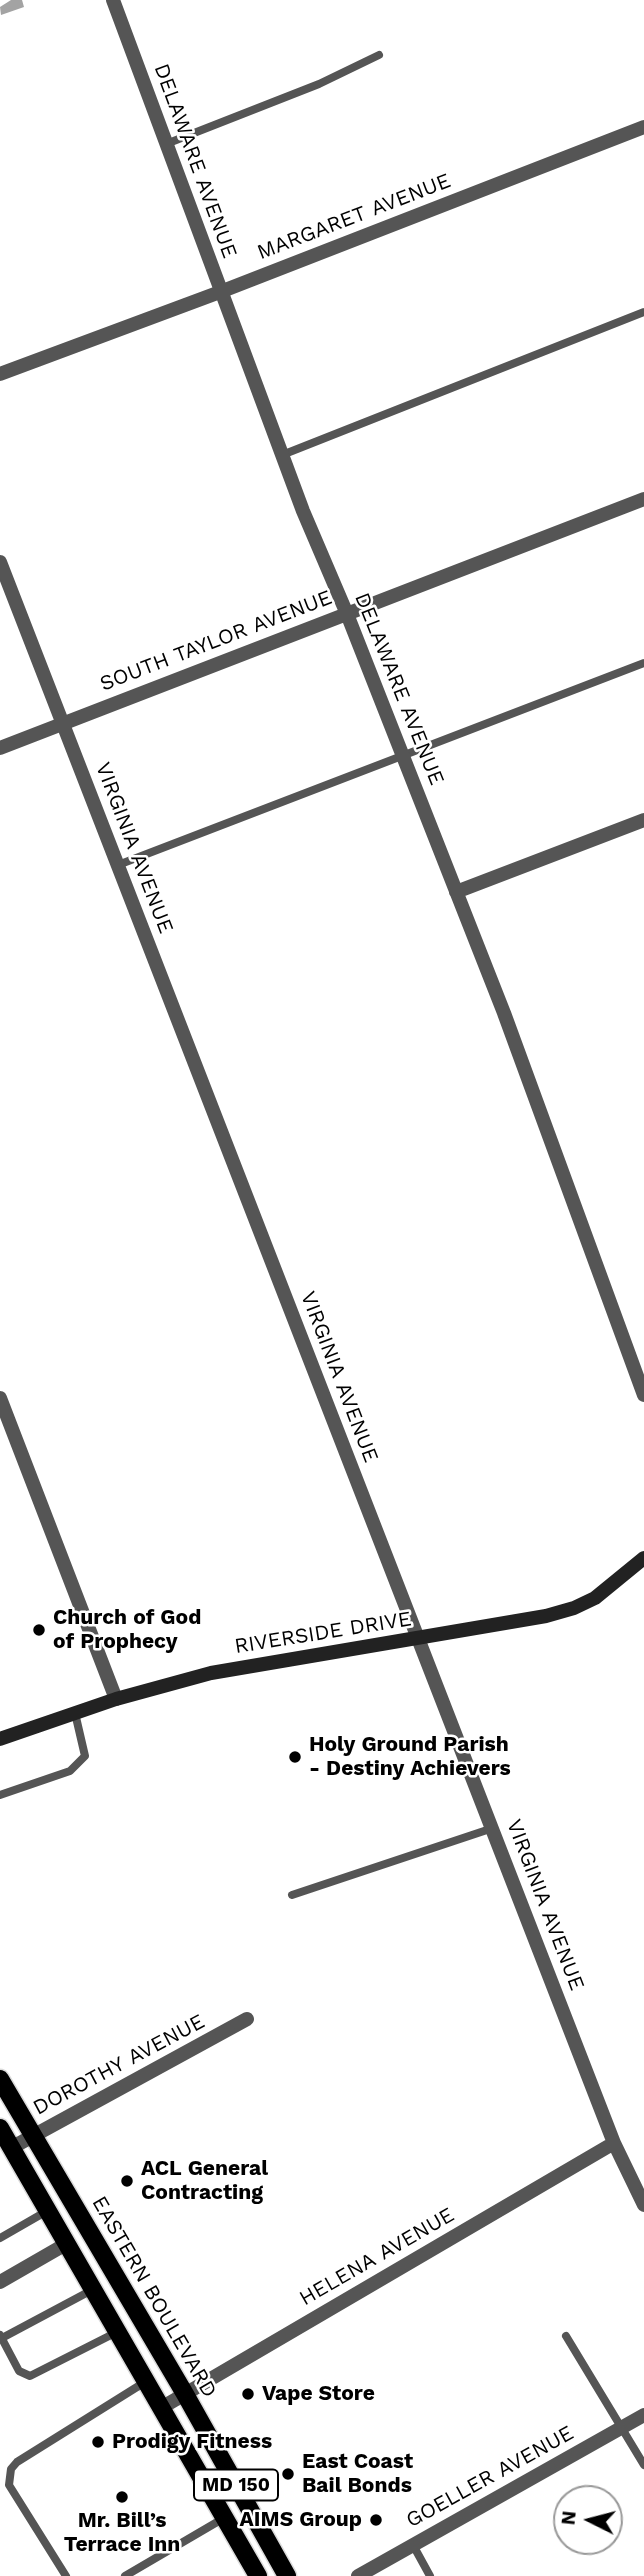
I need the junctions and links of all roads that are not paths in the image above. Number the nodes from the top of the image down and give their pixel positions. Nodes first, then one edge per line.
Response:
1 (113, 0) edge
2 (379, 55) dead end
3 (644, 127) edge
4 (166, 144) junction
5 (220, 292) junction
6 (644, 312) edge
7 (0, 374) edge
8 (282, 455) junction
9 (644, 499) edge
10 (0, 562) edge
11 (347, 614) junction
12 (644, 663) edge
13 (63, 723) junction
14 (0, 748) edge
15 (403, 756) junction
16 (644, 820) edge
17 (118, 865) junction
18 (456, 892) junction
19 (644, 1395) edge
20 (0, 1398) edge
21 (644, 1558) edge
22 (419, 1640) junction
23 (116, 1699) junction
24 (75, 1713) junction
25 (0, 1739) edge
26 (0, 1795) edge
27 (493, 1828) junction
28 (292, 1895) dead end
29 (247, 2020) dead end
30 (0, 2079) edge
31 (0, 2128) edge
32 (32, 2135) junction
33 (614, 2143) junction
34 (11, 2148) junction
35 (644, 2205) edge
36 (47, 2211) junction
37 (89, 2232) junction
38 (0, 2238) edge
39 (66, 2244) junction
40 (0, 2282) edge
41 (92, 2290) junction
42 (117, 2332) junction
43 (1, 2336) edge
44 (566, 2336) dead end
45 (145, 2382) junction
46 (185, 2394) junction
47 (161, 2408) junction
48 (644, 2415) edge
49 (623, 2427) junction
50 (644, 2465) edge
51 (224, 2518) junction
52 (413, 2545) junction
53 (66, 2576) edge
54 (125, 2576) edge
55 (258, 2576) edge
56 (287, 2576) edge
57 (358, 2576) edge
58 (430, 2576) edge

1 - 4 street, DELAWARE AVENUE
2 - 4 lane
3 - 5 street, MARGARET AVENUE
4 - 5 street, DELAWARE AVENUE
5 - 7 street, MARGARET AVENUE
5 - 8 street, DELAWARE AVENUE
6 - 8 lane
8 - 11 street, DELAWARE AVENUE
9 - 11 street, SOUTH TAYLOR AVENUE
10 - 13 street, VIRGINIA AVENUE
11 - 13 street, SOUTH TAYLOR AVENUE
11 - 15 street, DELAWARE AVENUE
12 - 15 lane
13 - 14 street, SOUTH TAYLOR AVENUE
13 - 17 street, VIRGINIA AVENUE
15 - 17 lane
15 - 18 street, DELAWARE AVENUE
16 - 18 street
17 - 22 street, VIRGINIA AVENUE
18 - 19 street, DELAWARE AVENUE
20 - 23 street
21 - 22 street, RIVERSIDE DRIVE
22 - 23 street, RIVERSIDE DRIVE
22 - 27 street, VIRGINIA AVENUE
23 - 24 street, RIVERSIDE DRIVE
24 - 25 street, RIVERSIDE DRIVE
24 - 26 lane
27 - 28 lane
27 - 33 street, VIRGINIA AVENUE
29 - 32 street, DOROTHY AVENUE
30 - 32 main road, EASTERN BOULEVARD / MD 150
31 - 34 main road, MD 150
32 - 34 street, DOROTHY AVENUE
32 - 37 main road, EASTERN BOULEVARD / MD 150
33 - 35 street, VIRGINIA AVENUE
33 - 46 street, HELENA AVENUE
34 - 36 main road, MD 150
36 - 38 lane
36 - 39 main road, MD 150
37 - 39 main road
37 - 46 main road, EASTERN BOULEVARD / MD 150
39 - 40 street
39 - 41 main road, MD 150
41 - 42 main road, MD 150
41 - 43 lane
42 - 43 lane
42 - 45 main road, MD 150
44 - 49 lane
45 - 47 main road, MD 150
45 - 53 lane
46 - 47 street, HELENA AVENUE
46 - 56 main road, EASTERN BOULEVARD / MD 150
47 - 51 main road, MD 150
48 - 49 street, GOELLER AVENUE
49 - 50 lane
49 - 52 street, GOELLER AVENUE
51 - 54 lane
51 - 55 main road, MD 150
52 - 57 street, GOELLER AVENUE
52 - 58 lane

